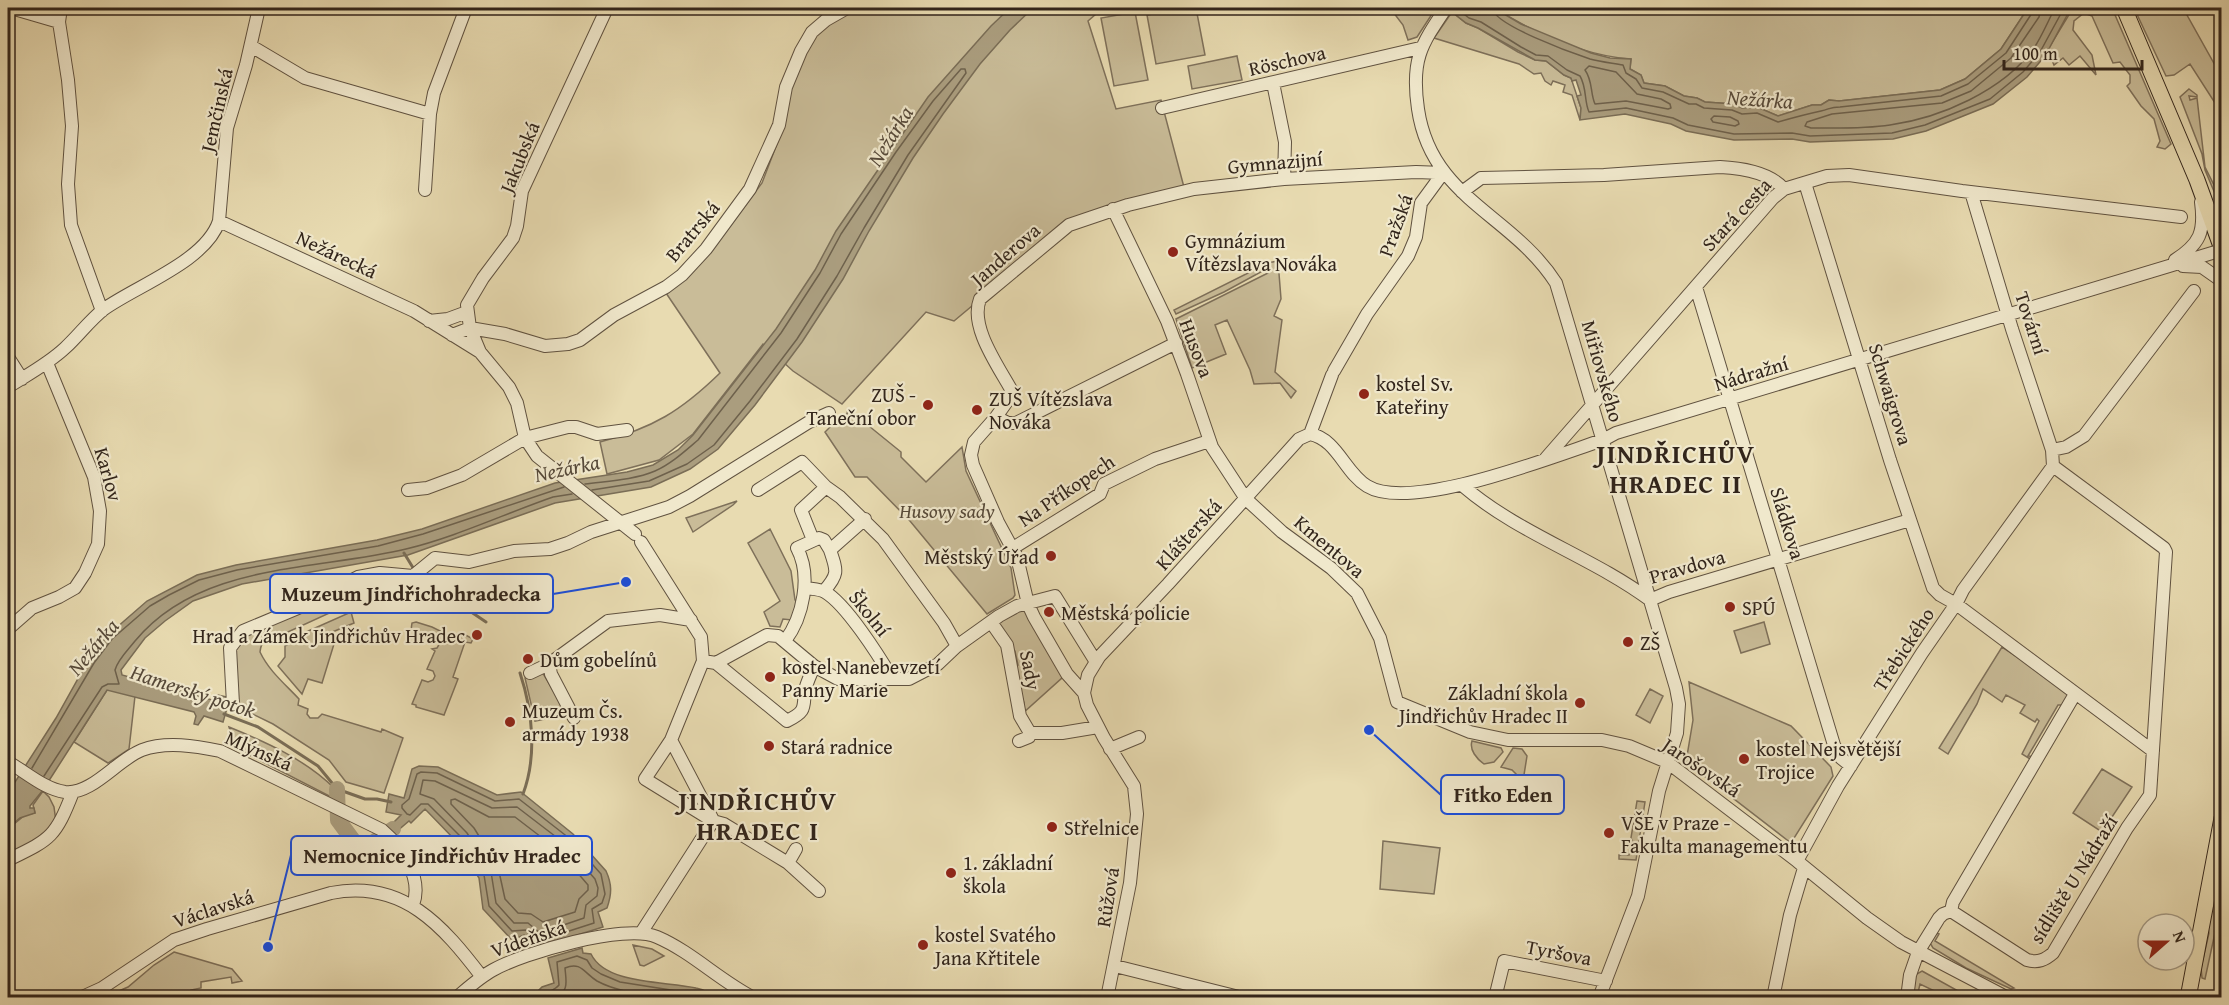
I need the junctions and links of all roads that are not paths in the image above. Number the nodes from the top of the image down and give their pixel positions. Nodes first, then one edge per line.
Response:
1 (11, 8) edge
2 (61, 8) edge
3 (259, 8) edge
4 (466, 8) edge
5 (607, 8) edge
6 (847, 8) edge
7 (1446, 8) edge
8 (2124, 8) edge
9 (827, 14) edge
10 (58, 22) junction
11 (251, 46) junction
12 (1420, 48) junction
13 (1273, 83) junction
14 (1162, 108) dead end
15 (429, 114) junction
16 (1443, 173) junction
17 (1284, 179) junction
18 (2197, 180) junction
19 (1805, 183) junction
20 (1784, 189) junction
21 (425, 190) dead end
22 (1462, 192) junction
23 (1971, 192) junction
24 (1113, 209) junction
25 (2208, 210) junction
26 (2181, 217) dead end
27 (2222, 220) edge
28 (219, 221) junction
29 (2222, 249) edge
30 (2163, 267) junction
31 (2222, 281) edge
32 (1696, 287) junction
33 (2194, 291) dead end
34 (102, 311) junction
35 (467, 312) junction
36 (2008, 314) junction
37 (429, 321) junction
38 (470, 327) junction
39 (452, 335) junction
40 (1176, 343) junction
41 (480, 352) junction
42 (8, 357) edge
43 (1860, 360) junction
44 (47, 363) junction
45 (22, 379) junction
46 (8, 387) edge
47 (1730, 399) junction
48 (1592, 404) junction
49 (829, 413) dead end
50 (996, 417) junction
51 (627, 430) dead end
52 (1310, 434) junction
53 (525, 438) junction
54 (1603, 440) junction
55 (1209, 441) junction
56 (2052, 450) junction
57 (1546, 458) junction
58 (2053, 466) junction
59 (1463, 486) junction
60 (826, 487) junction
61 (408, 490) dead end
62 (758, 490) dead end
63 (1246, 499) junction
64 (865, 519) junction
65 (1910, 519) junction
66 (622, 523) junction
67 (813, 540) junction
68 (1013, 548) junction
69 (830, 550) junction
70 (1638, 558) junction
71 (1778, 559) junction
72 (1621, 580) junction
73 (806, 588) junction
74 (824, 591) junction
75 (1650, 600) junction
76 (1028, 604) junction
77 (1956, 604) junction
78 (691, 621) junction
79 (991, 622) junction
80 (8, 629) edge
81 (784, 641) junction
82 (957, 646) junction
83 (703, 661) junction
84 (1096, 662) junction
85 (716, 663) junction
86 (549, 664) junction
87 (814, 666) junction
88 (530, 673) dead end
89 (892, 678) junction
90 (1084, 693) junction
91 (2075, 694) junction
92 (1397, 702) joint
93 (233, 704) dead end
94 (574, 718) dead end
95 (1098, 727) junction
96 (1030, 732) junction
97 (1139, 737) dead end
98 (671, 740) junction
99 (1019, 741) dead end
100 (1110, 749) junction
101 (2153, 751) junction
102 (1667, 762) junction
103 (12, 765) edge
104 (1851, 766) junction
105 (73, 792) junction
106 (2222, 818) edge
107 (714, 821) junction
108 (796, 849) dead end
109 (8, 860) edge
110 (788, 863) junction
111 (1801, 864) junction
112 (819, 891) dead end
113 (413, 905) junction
114 (1951, 911) junction
115 (641, 933) junction
116 (1918, 952) junction
117 (1115, 966) junction
118 (482, 977) junction
119 (1606, 981) junction
120 (2000, 996) edge
121 (80, 998) edge
122 (456, 998) edge
123 (754, 998) edge
124 (1107, 998) edge
125 (1243, 998) edge
126 (1495, 998) edge
127 (1599, 998) edge
128 (1773, 998) edge
129 (1907, 998) edge
130 (2188, 998) edge

1 - 10 street
2 - 10 street
3 - 11 street, Jemčinská
4 - 15 street
5 - 35 street, Jakubská
6 - 9 street, Bratrská
7 - 12 street
8 - 18 main road
9 - 38 street, Bratrská
10 - 34 street
11 - 15 street
11 - 28 street, Jemčinská
12 - 13 street, Röschova
12 - 16 street
13 - 14 street, Röschova
13 - 17 street
15 - 21 street
16 - 17 street, Gymnazijní
16 - 22 street, Miřiovského
16 - 52 street, Pražská
17 - 24 street, Gymnazijní
18 - 25 main road
18 - 30 street
19 - 20 street, Stará cesta
19 - 23 street, Stará cesta
19 - 43 street, Schwaigrova
20 - 22 street
20 - 32 street, Stará cesta
22 - 48 street, Miřiovského
23 - 26 street, Stará cesta
23 - 36 street, Tovární
24 - 40 street, Husova
24 - 50 street, Janderova
25 - 27 street
25 - 29 main road
28 - 34 street
28 - 37 street, Nežárecká
29 - 30 street, Nádražní
30 - 31 street
30 - 36 street, Nádražní
32 - 47 street, Sládkova
32 - 48 street, Stará cesta
33 - 56 street
34 - 44 street
35 - 37 street
35 - 38 street
36 - 43 street, Nádražní
36 - 56 street, Tovární
37 - 39 street, Nežárecká
38 - 39 street
38 - 41 street
39 - 41 street, Nežárecká
40 - 50 street
40 - 55 street, Husova
41 - 53 street, Nežárecká
42 - 45 street
43 - 47 street, Nádražní
43 - 65 street, Schwaigrova
44 - 45 street
44 - 80 street, Karlov
45 - 46 street
47 - 54 street, Nádražní
47 - 71 street, Sládkova
48 - 54 street, Miřiovského
48 - 57 street, Stará cesta
49 - 66 street
50 - 68 street, Janderova
51 - 53 street
52 - 59 street, Nádražní
52 - 63 street, Klášterská
53 - 61 street
53 - 66 street, Nežárecká
54 - 57 street, Nádražní
54 - 70 street, Miřiovského
55 - 63 street, Husova
55 - 68 street, Na Příkopech
56 - 58 street, Tovární
57 - 59 street, Nádražní
58 - 77 street, Třebického
58 - 101 street, sídliště U Nádraží
59 - 72 street, Pravdova
60 - 62 street
60 - 64 street
60 - 67 street
63 - 84 street, Klášterská
63 - 92 street, Kmentova
64 - 69 street
64 - 82 street
65 - 71 street, Pravdova
65 - 77 street, Schwaigrova
66 - 78 street, Nežárecká
66 - 93 street
67 - 69 street
67 - 73 street
68 - 76 street, Janderova
69 - 74 street
70 - 72 street
70 - 75 street, Miřiovského
71 - 75 street, Pravdova
71 - 104 street, Sládkova
72 - 75 street, Pravdova
73 - 74 street, Školní
73 - 81 street
74 - 89 street, Školní
75 - 102 street, Miřiovského
76 - 79 street
76 - 84 street
76 - 90 street, Janderova
77 - 91 street
77 - 104 street, Třebického
78 - 83 street, Nežárecká
78 - 86 street
79 - 82 street
79 - 96 street, Sady
81 - 85 street
81 - 87 street
82 - 89 street
83 - 85 street
83 - 98 street
84 - 90 street
85 - 87 street
86 - 88 street
86 - 94 street
87 - 89 street
90 - 95 street, Růžová
91 - 101 street
91 - 114 street
92 - 102 street, Jarošovská
95 - 96 street
95 - 100 street, Růžová
96 - 99 street
97 - 100 street
98 - 107 street
98 - 107 street
100 - 117 street, Růžová
101 - 114 street, sídliště U Nádraží
102 - 111 street, Jarošovská
102 - 119 street, Miřiovského
103 - 105 street
104 - 111 street, Třebického
105 - 109 street
105 - 113 street, Mlýnská
106 - 130 main road
107 - 110 street
107 - 115 street
108 - 110 street
110 - 112 street
111 - 116 street, Jarošovská
111 - 128 street, Třebického
113 - 118 street, Václavská
113 - 121 street, Václavská
114 - 116 street
115 - 118 street, Vídeňská
115 - 123 street
116 - 120 street, Jarošovská
116 - 129 street
117 - 124 street, Růžová
117 - 125 street
118 - 122 street, Vídeňská
119 - 126 street, Tyršova
119 - 127 street, Miřiovského

